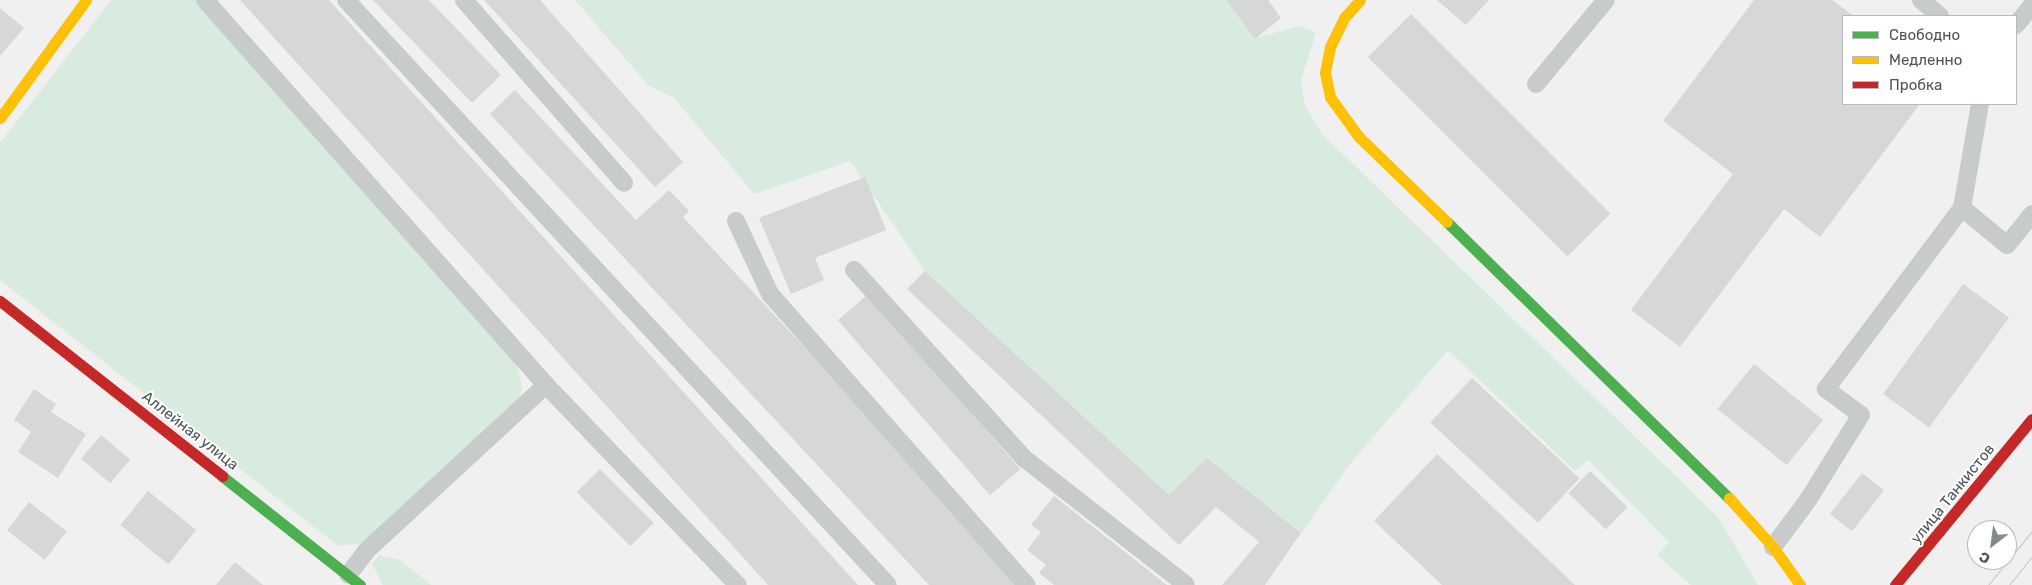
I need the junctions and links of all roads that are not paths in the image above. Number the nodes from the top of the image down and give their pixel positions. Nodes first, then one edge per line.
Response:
1 (86, 0) edge
2 (205, 0) edge
3 (346, 0) edge
4 (464, 0) edge
5 (1360, 0) edge
6 (1606, 0) edge
7 (1921, 0) edge
8 (2032, 5) edge
9 (1939, 15) edge
10 (2017, 24) edge
11 (1536, 84) dead end
12 (1980, 105) edge
13 (0, 118) edge
14 (624, 183) dead end
15 (1962, 208) junction
16 (2032, 214) edge
17 (736, 221) dead end
18 (854, 270) dead end
19 (0, 301) edge
20 (546, 385) junction
21 (2032, 419) edge
22 (1773, 547) junction
23 (354, 580) edge
24 (738, 585) edge
25 (888, 585) edge
26 (1027, 585) edge
27 (1186, 585) edge
28 (1800, 585) edge
29 (1894, 585) edge

1 - 13 main road
2 - 20 lane
3 - 25 lane
4 - 14 lane
5 - 22 main road
6 - 11 lane
7 - 9 lane
8 - 10 lane
12 - 15 lane
15 - 16 lane
15 - 22 lane
17 - 26 lane
18 - 27 lane
19 - 23 main road, Аллейная улица
20 - 23 lane
20 - 24 lane
21 - 29 main road, улица Танкистов
22 - 28 main road

